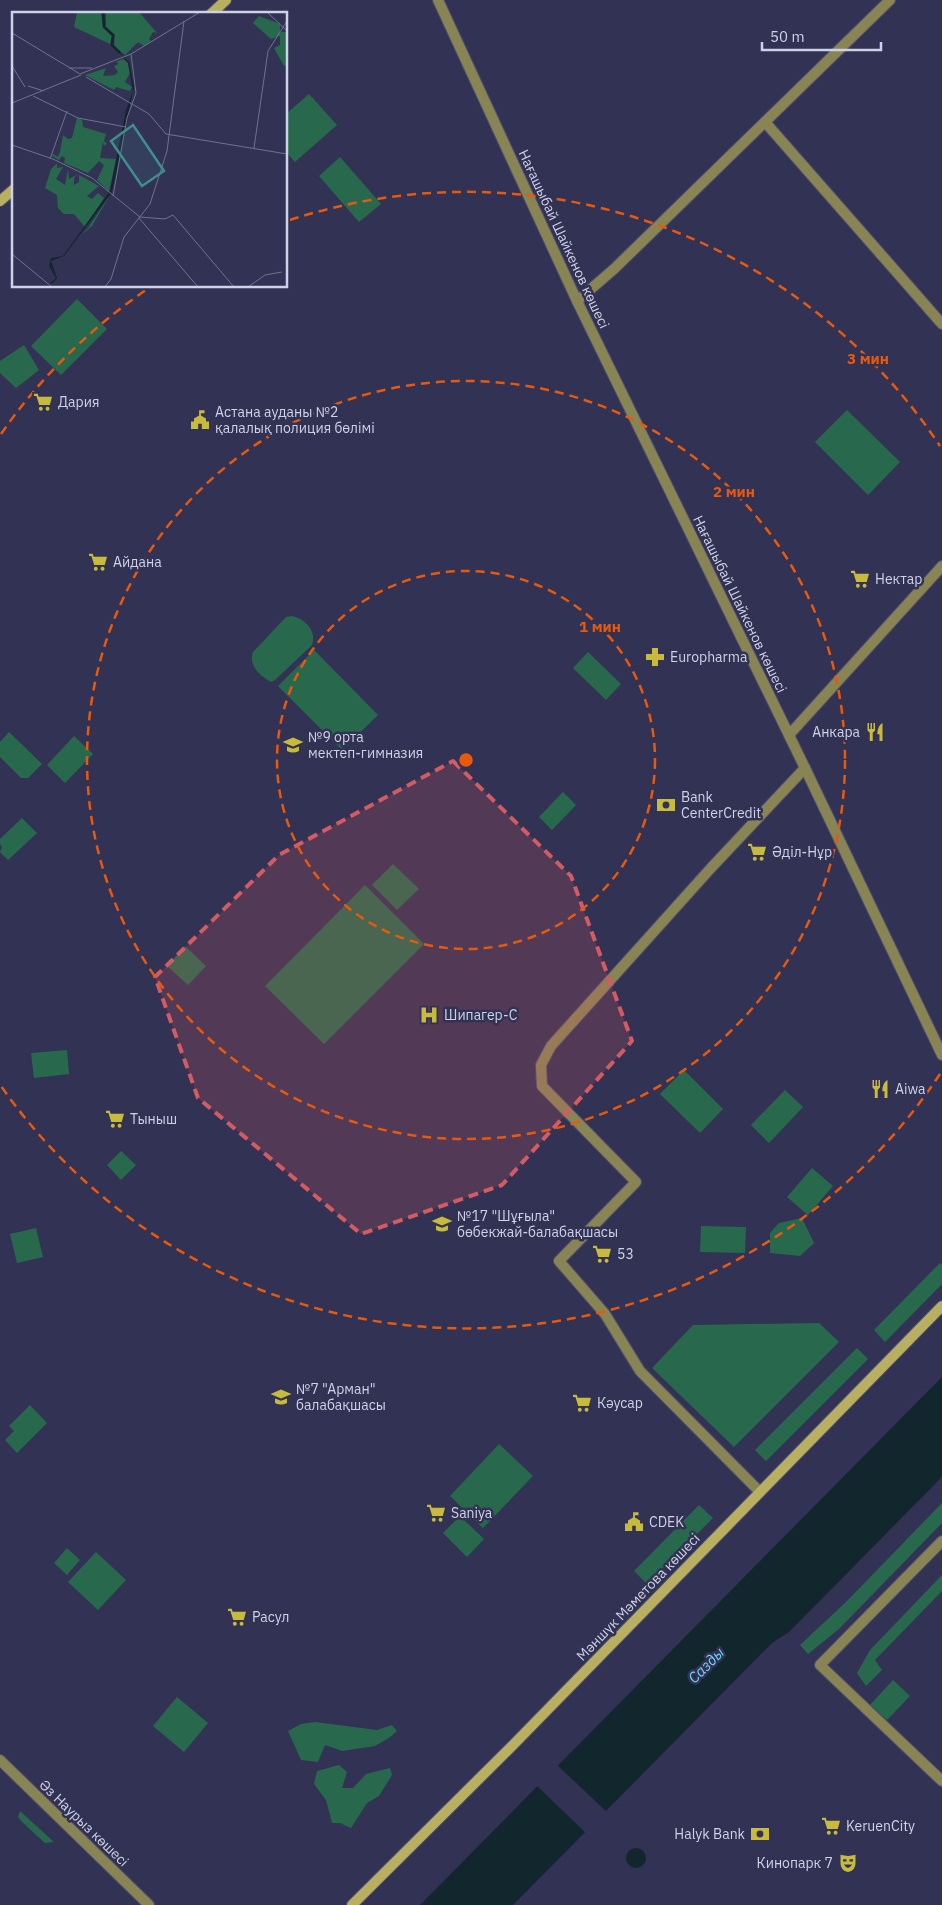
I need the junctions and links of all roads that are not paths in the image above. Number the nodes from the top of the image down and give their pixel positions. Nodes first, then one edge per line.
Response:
1 (226, 0) edge
2 (438, 0) edge
3 (890, 0) edge
4 (213, 12) edge
5 (765, 122) junction
6 (12, 191) edge
7 (0, 201) edge
8 (577, 301) junction
9 (942, 324) edge
10 (942, 566) edge
11 (789, 735) junction
12 (805, 768) junction
13 (942, 1055) edge
14 (942, 1306) edge
15 (760, 1492) junction
16 (942, 1541) edge
17 (0, 1760) edge
18 (942, 1782) edge
19 (149, 1905) edge
20 (352, 1905) edge

1 - 4 main road
2 - 8 street, Нағашыбай Шайкенов көшесі
3 - 5 street
5 - 8 street
5 - 9 street
6 - 7 main road
8 - 11 street, Нағашыбай Шайкенов көшесі
10 - 11 street
11 - 12 street, Нағашыбай Шайкенов көшесі
12 - 13 street, Нағашыбай Шайкенов көшесі
12 - 15 street
14 - 15 main road, Мәншүк Мәметова көшесі
15 - 20 main road, Мәншүк Мәметова көшесі
16 - 18 street
17 - 19 street, Әз Наурыз көшесі

